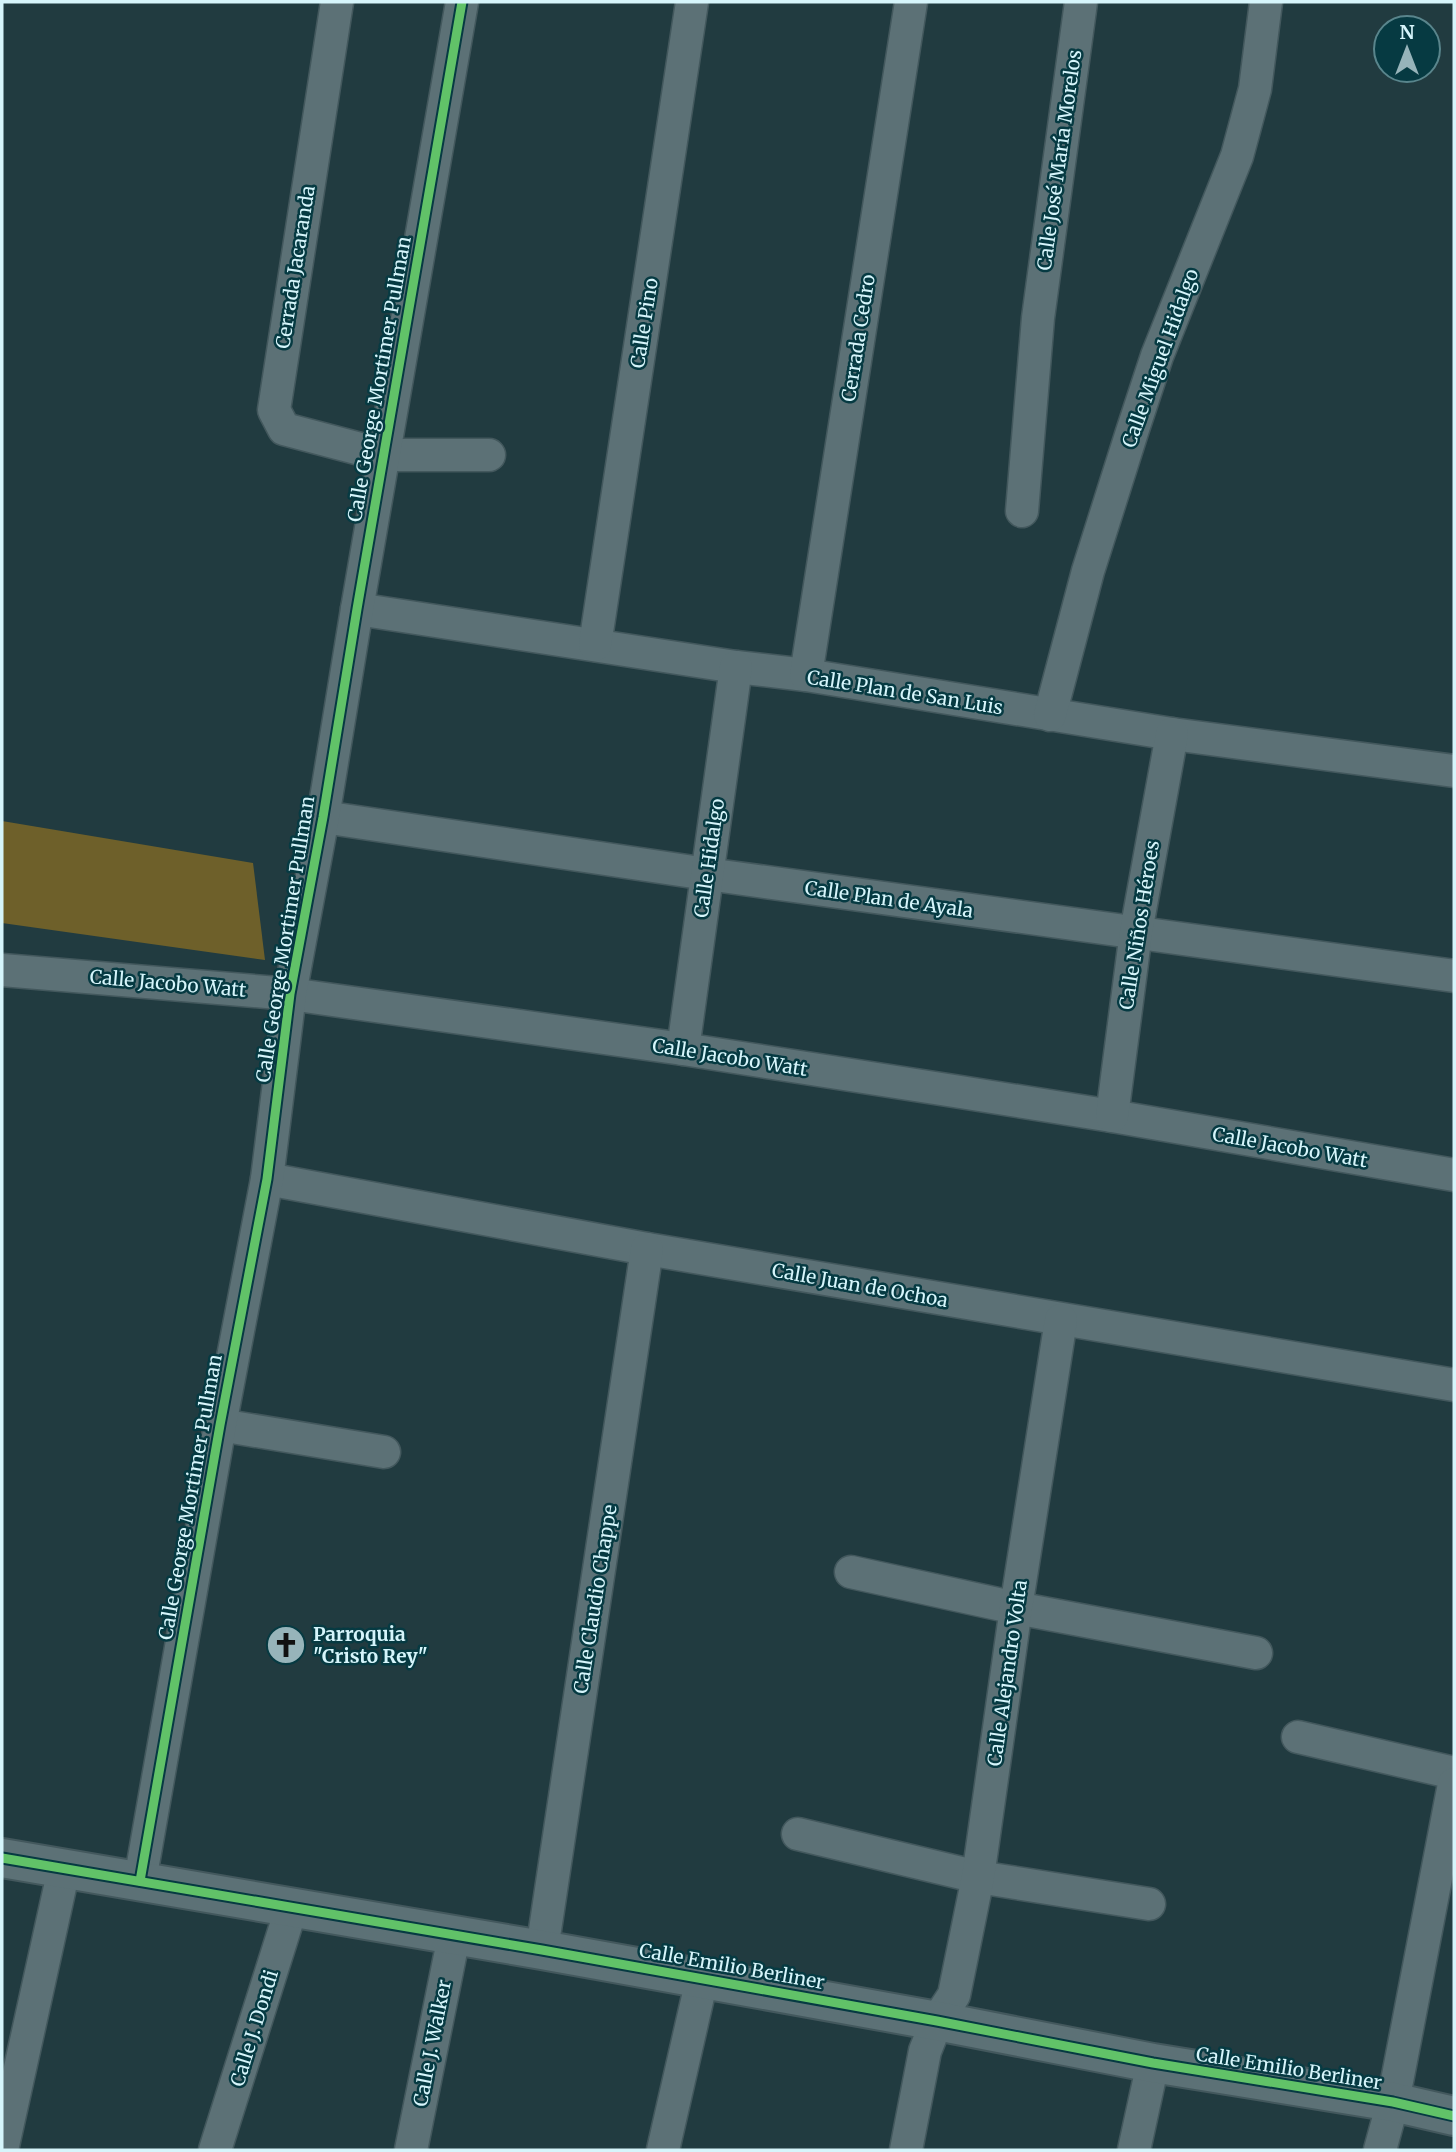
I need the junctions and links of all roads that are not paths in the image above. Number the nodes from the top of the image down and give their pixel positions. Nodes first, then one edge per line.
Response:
1 (337, 2) edge
2 (461, 2) edge
3 (692, 2) edge
4 (911, 2) edge
5 (1081, 2) edge
6 (1266, 2) edge
7 (383, 455) junction
8 (489, 455) dead end
9 (1022, 511) dead end
10 (357, 609) junction
11 (594, 645) junction
12 (736, 667) junction
13 (806, 675) junction
14 (1050, 715) junction
15 (1172, 734) junction
16 (1454, 771) edge
17 (323, 817) junction
18 (707, 874) junction
19 (1136, 932) junction
20 (1454, 976) edge
21 (3, 977) edge
22 (290, 993) junction
23 (683, 1049) junction
24 (1112, 1116) junction
25 (1454, 1175) edge
26 (267, 1179) junction
27 (647, 1249) junction
28 (1061, 1320) junction
29 (1454, 1385) edge
30 (220, 1425) junction
31 (384, 1452) dead end
32 (850, 1572) dead end
33 (1016, 1608) junction
34 (1256, 1653) dead end
35 (1298, 1737) dead end
36 (1454, 1773) edge
37 (1454, 1784) edge
38 (797, 1834) dead end
39 (2, 1858) edge
40 (64, 1869) junction
41 (978, 1877) junction
42 (140, 1881) junction
43 (1149, 1904) dead end
44 (292, 1906) junction
45 (454, 1936) junction
46 (542, 1950) junction
47 (702, 1979) junction
48 (937, 2021) junction
49 (1153, 2063) junction
50 (1393, 2102) junction
51 (1454, 2116) edge
52 (2, 2150) edge
53 (215, 2150) edge
54 (411, 2150) edge
55 (663, 2150) edge
56 (906, 2150) edge
57 (1134, 2150) edge
58 (1380, 2150) edge

1 - 7 street, Cerrada Jacaranda
2 - 7 street, Calle George Mortimer Pullman
3 - 11 street, Calle Pino
4 - 13 street, Cerrada Cedro
5 - 9 street, Calle José María Morelos
6 - 14 street, Calle Miguel Hidalgo
7 - 8 street, Cerrada Jacaranda
7 - 10 street, Calle George Mortimer Pullman
10 - 11 street, Calle Plan de San Luis
10 - 17 street, Calle George Mortimer Pullman
11 - 12 street, Calle Plan de San Luis
12 - 13 street, Calle Plan de San Luis
12 - 18 street, Calle Hidalgo
13 - 14 street, Calle Plan de San Luis
14 - 15 street, Calle Plan de San Luis
15 - 16 street, Calle Plan de San Luis
15 - 19 street, Calle Niños Héroes
17 - 18 street, Calle Plan de Ayala
17 - 22 street, Calle George Mortimer Pullman
18 - 19 street, Calle Plan de Ayala
18 - 23 street, Calle Hidalgo
19 - 20 street, Calle Plan de Ayala
19 - 24 street, Calle Niños Héroes
21 - 22 street, Calle Jacobo Watt
22 - 23 street, Calle Jacobo Watt
22 - 26 street, Calle George Mortimer Pullman
23 - 24 street, Calle Jacobo Watt
24 - 25 street, Calle Jacobo Watt
26 - 27 street, Calle Juan de Ochoa
26 - 30 street, Calle George Mortimer Pullman
27 - 28 street, Calle Juan de Ochoa
27 - 46 street, Calle Claudio Chappe
28 - 29 street, Calle Juan de Ochoa
28 - 33 street, Calle Alejandro Volta
30 - 31 street
30 - 42 street, Calle George Mortimer Pullman
32 - 33 street
33 - 34 street
33 - 41 street, Calle Alejandro Volta
35 - 36 street
37 - 50 street
38 - 41 street
39 - 40 street, Calle Emilio Berliner
40 - 42 street, Calle Emilio Berliner
40 - 52 street
41 - 43 street
41 - 48 street, Calle Alejandro Volta
42 - 44 street, Calle Emilio Berliner
44 - 45 street, Calle Emilio Berliner
44 - 53 street, Calle J. Dondi
45 - 46 street, Calle Emilio Berliner
45 - 54 street, Calle J. Walker
46 - 47 street, Calle Emilio Berliner
47 - 48 street, Calle Emilio Berliner
47 - 55 street
48 - 49 street, Calle Emilio Berliner
48 - 56 street, Calle Alejandro Volta
49 - 50 street, Calle Emilio Berliner
49 - 57 street
50 - 51 street, Calle Emilio Berliner
50 - 58 street

